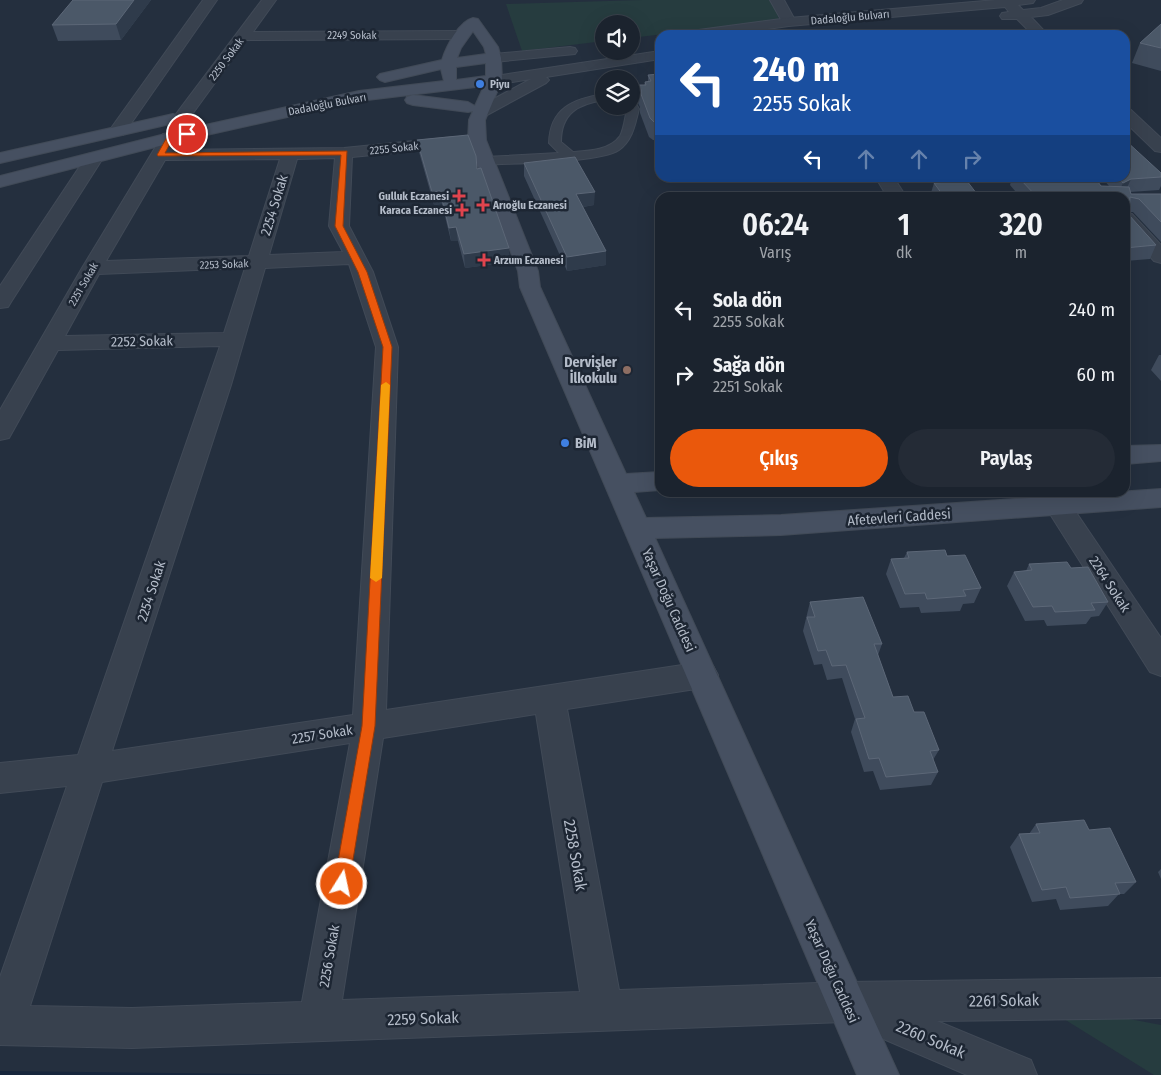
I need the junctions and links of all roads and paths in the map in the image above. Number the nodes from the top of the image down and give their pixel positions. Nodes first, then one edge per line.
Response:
1 (210, 0) edge
2 (269, 0) edge
3 (777, 0) edge
4 (1028, 0) edge
5 (1076, 0) edge
6 (1006, 2) edge
7 (1019, 14) junction
8 (789, 22) junction
9 (729, 30) edge
10 (859, 30) edge
11 (1036, 30) edge
12 (461, 35) junction
13 (244, 36) junction
14 (588, 49) dead end
15 (655, 57) edge
16 (494, 58) junction
17 (449, 63) junction
18 (561, 70) junction
19 (494, 80) junction
20 (453, 85) junction
21 (286, 96) dead end
22 (359, 96) junction
23 (595, 99) edge
24 (201, 113) dead end
25 (632, 115) edge
26 (182, 117) junction
27 (1130, 118) edge
28 (478, 128) junction
29 (117, 131) junction
30 (165, 146) junction
31 (1161, 147) edge
32 (344, 153) junction
33 (290, 154) junction
34 (570, 156) junction
35 (0, 158) edge
36 (94, 158) junction
37 (0, 182) edge
38 (1130, 223) edge
39 (1161, 257) edge
40 (356, 258) junction
41 (256, 263) junction
42 (92, 268) junction
43 (0, 302) edge
44 (233, 339) junction
45 (50, 343) junction
46 (0, 432) edge
47 (1161, 453) edge
48 (1130, 455) edge
49 (655, 481) edge
50 (617, 484) junction
51 (1161, 498) edge
52 (1058, 506) junction
53 (637, 528) junction
54 (1161, 663) edge
55 (702, 675) junction
56 (549, 699) junction
57 (369, 726) junction
58 (91, 769) junction
59 (0, 778) edge
60 (1161, 998) edge
61 (846, 1002) junction
62 (603, 1011) junction
63 (318, 1022) junction
64 (2, 1026) edge
65 (878, 1075) edge
66 (1016, 1075) edge

1 - 29 street
2 - 13 street, 2250 Sokak
3 - 8 street
4 - 6 street, Dadaloğlu Bulvarı
5 - 7 street, Dadaloğlu Bulvarı
6 - 7 street
6 - 8 street, Dadaloğlu Bulvarı
7 - 10 street, Dadaloğlu Bulvarı
7 - 11 street
8 - 9 street, Dadaloğlu Bulvarı
12 - 13 street, 2249 Sokak
12 - 16 main road
12 - 17 main road
13 - 26 street, 2250 Sokak
14 - 16 street, Dadaloğlu Bulvarı
15 - 18 street, Dadaloğlu Bulvarı
16 - 17 main road, Dadaloğlu Bulvarı
16 - 19 main road
17 - 20 main road
17 - 21 main road, Dadaloğlu Bulvarı
18 - 19 street, Dadaloğlu Bulvarı
18 - 28 street
19 - 20 main road, Dadaloğlu Bulvarı
19 - 28 main road
20 - 22 main road, Dadaloğlu Bulvarı
20 - 28 main road, Yaşar Doğu Caddesi
22 - 28 main road
22 - 30 main road, Dadaloğlu Bulvarı
23 - 34 lane
24 - 26 main road
25 - 34 lane
26 - 29 main road
27 - 31 street
28 - 32 street, 2255 Sokak
28 - 34 lane
28 - 50 main road, Yaşar Doğu Caddesi
29 - 35 main road
30 - 33 street, 2255 Sokak
30 - 36 main road, Dadaloğlu Bulvarı
30 - 42 street, 2251 Sokak
32 - 33 street, 2255 Sokak
32 - 40 street, 2256 Sokak
33 - 41 street, 2254 Sokak
36 - 37 main road, Dadaloğlu Bulvarı
36 - 43 street
38 - 39 street
40 - 41 street, 2253 Sokak
40 - 57 street, 2256 Sokak
41 - 42 street, 2253 Sokak
41 - 44 street, 2254 Sokak
42 - 45 street, 2251 Sokak
44 - 45 street, 2252 Sokak
44 - 58 street, 2254 Sokak
45 - 46 street, 2251 Sokak
47 - 48 main road
49 - 50 main road
50 - 53 main road, Yaşar Doğu Caddesi
51 - 52 main road, Afetevleri Caddesi
52 - 53 main road, Afetevleri Caddesi
52 - 54 street, 2264 Sokak
53 - 55 main road, Yaşar Doğu Caddesi
55 - 56 street, 2257 Sokak
55 - 61 main road, Yaşar Doğu Caddesi
56 - 57 street, 2257 Sokak
56 - 62 street, 2258 Sokak
57 - 58 street, 2257 Sokak
57 - 63 street, 2256 Sokak
58 - 59 street, 2257 Sokak
58 - 64 street, 2254 Sokak
60 - 61 street, 2261 Sokak
61 - 62 street, 2259 Sokak
61 - 65 main road, Yaşar Doğu Caddesi
61 - 66 street, 2260 Sokak
62 - 63 street, 2259 Sokak
63 - 64 street, 2259 Sokak

